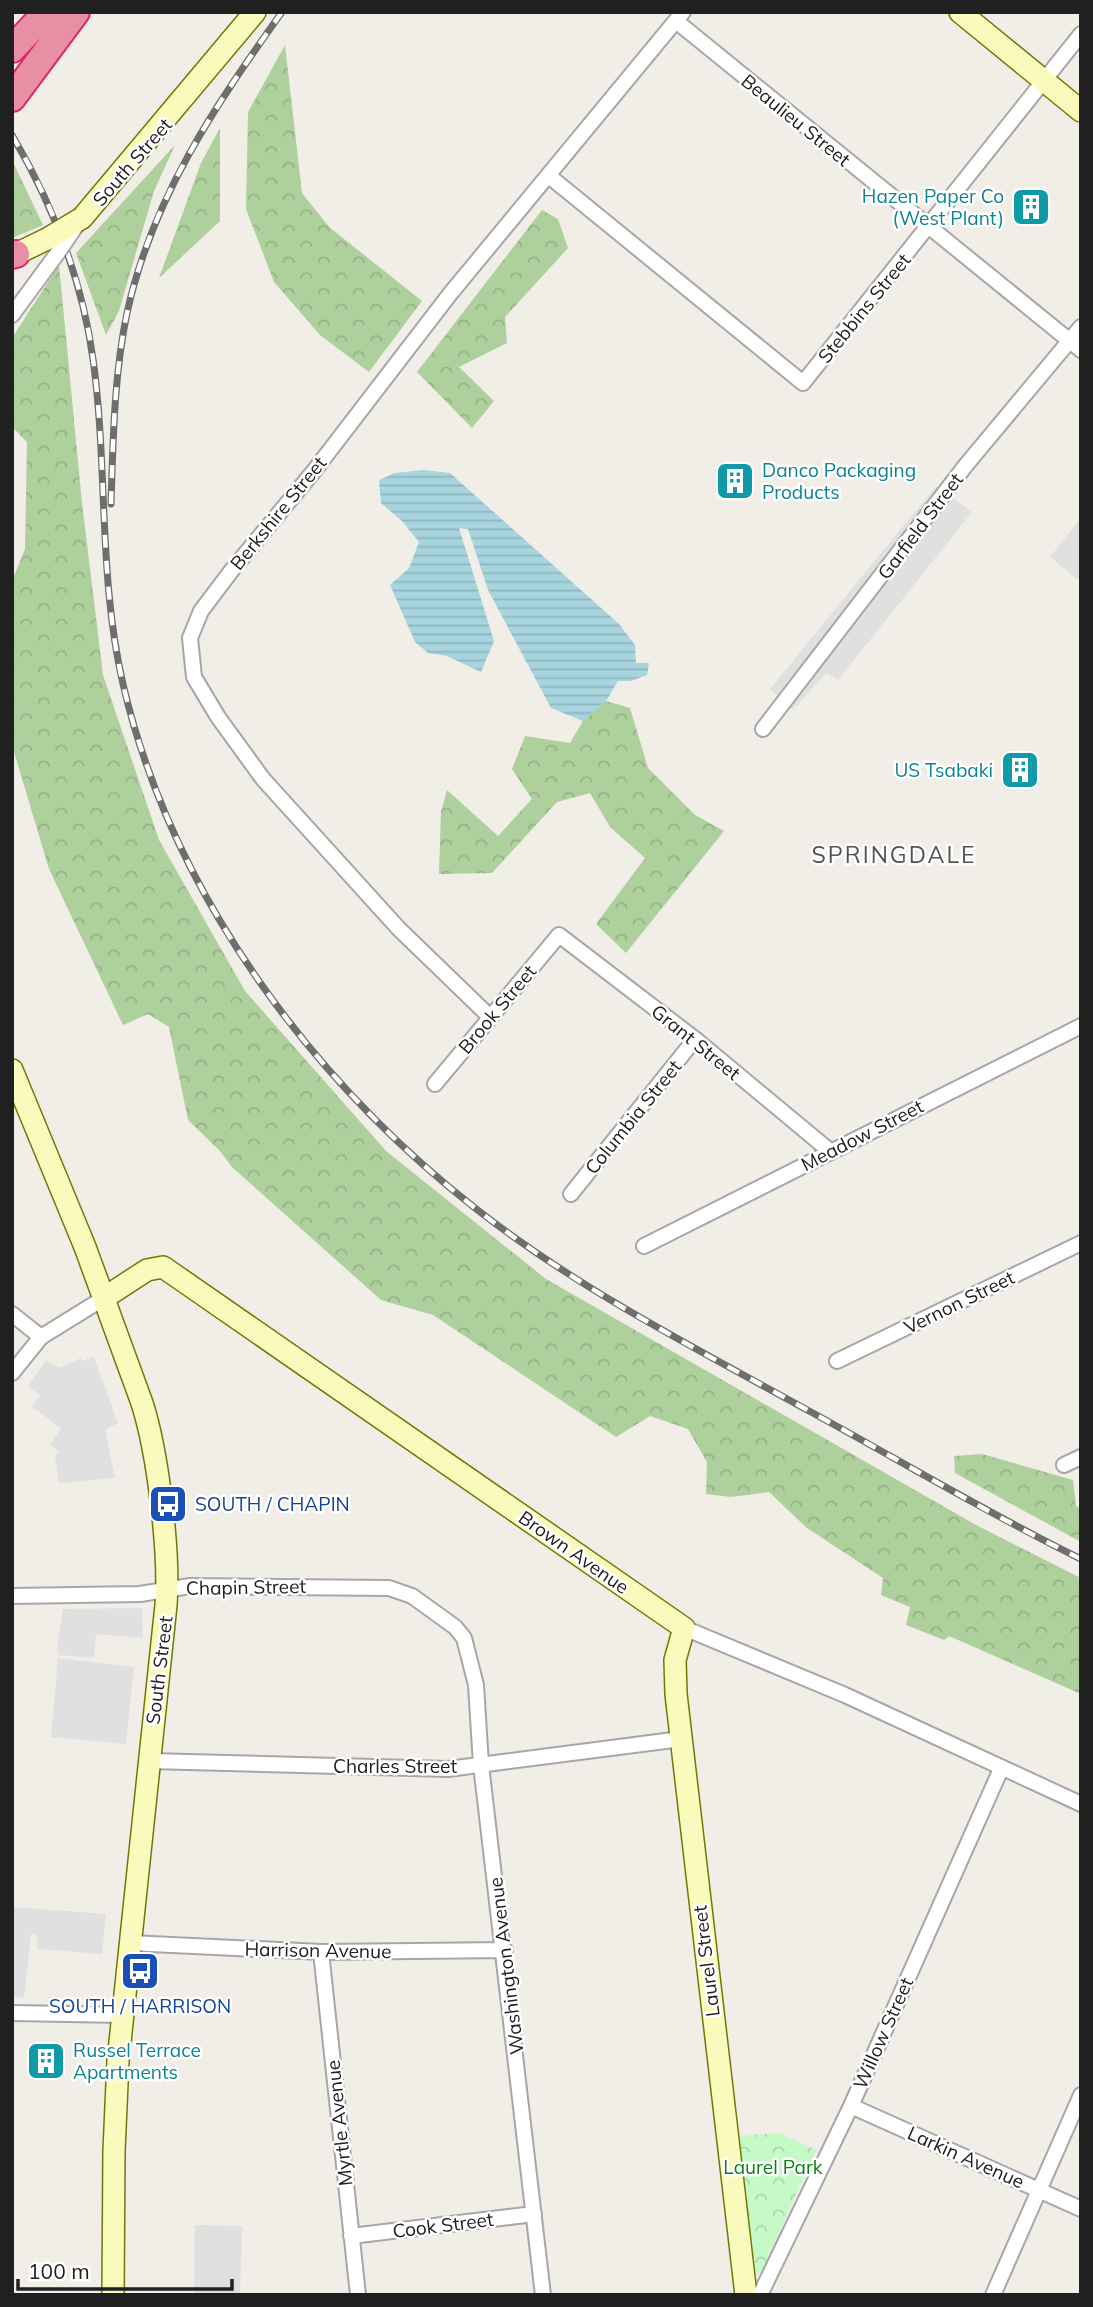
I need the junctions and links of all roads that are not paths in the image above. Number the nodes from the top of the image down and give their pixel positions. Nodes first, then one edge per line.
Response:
1 (47, 12) edge
2 (76, 12) edge
3 (256, 12) edge
4 (960, 12) edge
5 (679, 17) edge
6 (1081, 34) edge
7 (12, 49) edge
8 (1044, 82) junction
9 (12, 98) edge
10 (1081, 111) edge
11 (549, 176) junction
12 (928, 229) junction
13 (53, 245) junction
14 (13, 255) edge
15 (17, 298) edge
16 (12, 315) edge
17 (1081, 327) edge
18 (1075, 346) edge
19 (764, 729) dead end
20 (559, 936) joint
21 (489, 1016) junction
22 (1081, 1026) edge
23 (695, 1039) junction
24 (12, 1070) edge
25 (435, 1084) dead end
26 (831, 1152) junction
27 (571, 1194) dead end
28 (1081, 1243) edge
29 (644, 1246) dead end
30 (104, 1298) junction
31 (12, 1314) edge
32 (41, 1336) junction
33 (837, 1361) dead end
34 (12, 1373) edge
35 (1081, 1457) edge
36 (1064, 1465) dead end
37 (167, 1590) junction
38 (12, 1596) edge
39 (684, 1628) junction
40 (464, 1639) joint
41 (681, 1739) junction
42 (149, 1761) junction
43 (481, 1765) junction
44 (1001, 1769) junction
45 (1081, 1804) edge
46 (130, 1943) junction
47 (505, 1950) junction
48 (321, 1952) junction
49 (12, 2014) edge
50 (123, 2015) junction
51 (1081, 2095) edge
52 (851, 2106) junction
53 (1040, 2190) junction
54 (1081, 2209) edge
55 (534, 2214) junction
56 (352, 2236) junction
57 (113, 2295) edge
58 (358, 2295) edge
59 (543, 2295) edge
60 (746, 2295) edge
61 (760, 2295) edge
62 (993, 2295) edge

1 - 7 highway
2 - 9 highway
3 - 13 main road, South Street, bridge
4 - 8 main road
5 - 11 street, Berkshire Street
5 - 12 street, Beaulieu Street
6 - 8 street, Stebbins Street
8 - 10 main road
8 - 12 street, Stebbins Street
11 - 12 street, Stebbins Street
11 - 21 street, Berkshire Street
12 - 18 street, Beaulieu Street
13 - 14 main road, South Street
13 - 15 street
15 - 16 street
17 - 18 street, Garfield Street
18 - 19 street, Garfield Street
20 - 21 street, Brook Street
20 - 23 street, Grant Street
21 - 25 street, Brook Street
22 - 26 street, Meadow Street
23 - 26 street, Grant Street
23 - 27 street, Columbia Street
24 - 30 main road, South Street
26 - 29 street, Meadow Street
28 - 33 street, Vernon Street
30 - 32 street
30 - 37 main road, South Street
30 - 39 main road, Brown Avenue
31 - 32 street
32 - 34 street
35 - 36 street
37 - 38 street, Chapin Street
37 - 40 street, Chapin Street
37 - 42 main road, South Street
39 - 41 main road, Laurel Street
39 - 44 street, Brown Avenue
40 - 43 street, Washington Avenue
41 - 43 street, Charles Street
41 - 60 main road, Laurel Street
42 - 43 street, Charles Street
42 - 46 main road, South Street
43 - 47 street, Washington Avenue
44 - 45 street, Brown Avenue
44 - 52 street, Willow Street
46 - 48 street, Harrison Avenue
46 - 50 main road, South Street
47 - 48 street, Harrison Avenue
47 - 55 street, Washington Avenue
48 - 56 street, Myrtle Avenue
49 - 50 street
50 - 57 main road, South Street
51 - 53 street
52 - 53 street, Larkin Avenue
52 - 61 street, Willow Street
53 - 54 street, Larkin Avenue
53 - 62 street
55 - 56 street, Cook Street
55 - 59 street, Washington Avenue
56 - 58 street, Myrtle Avenue

